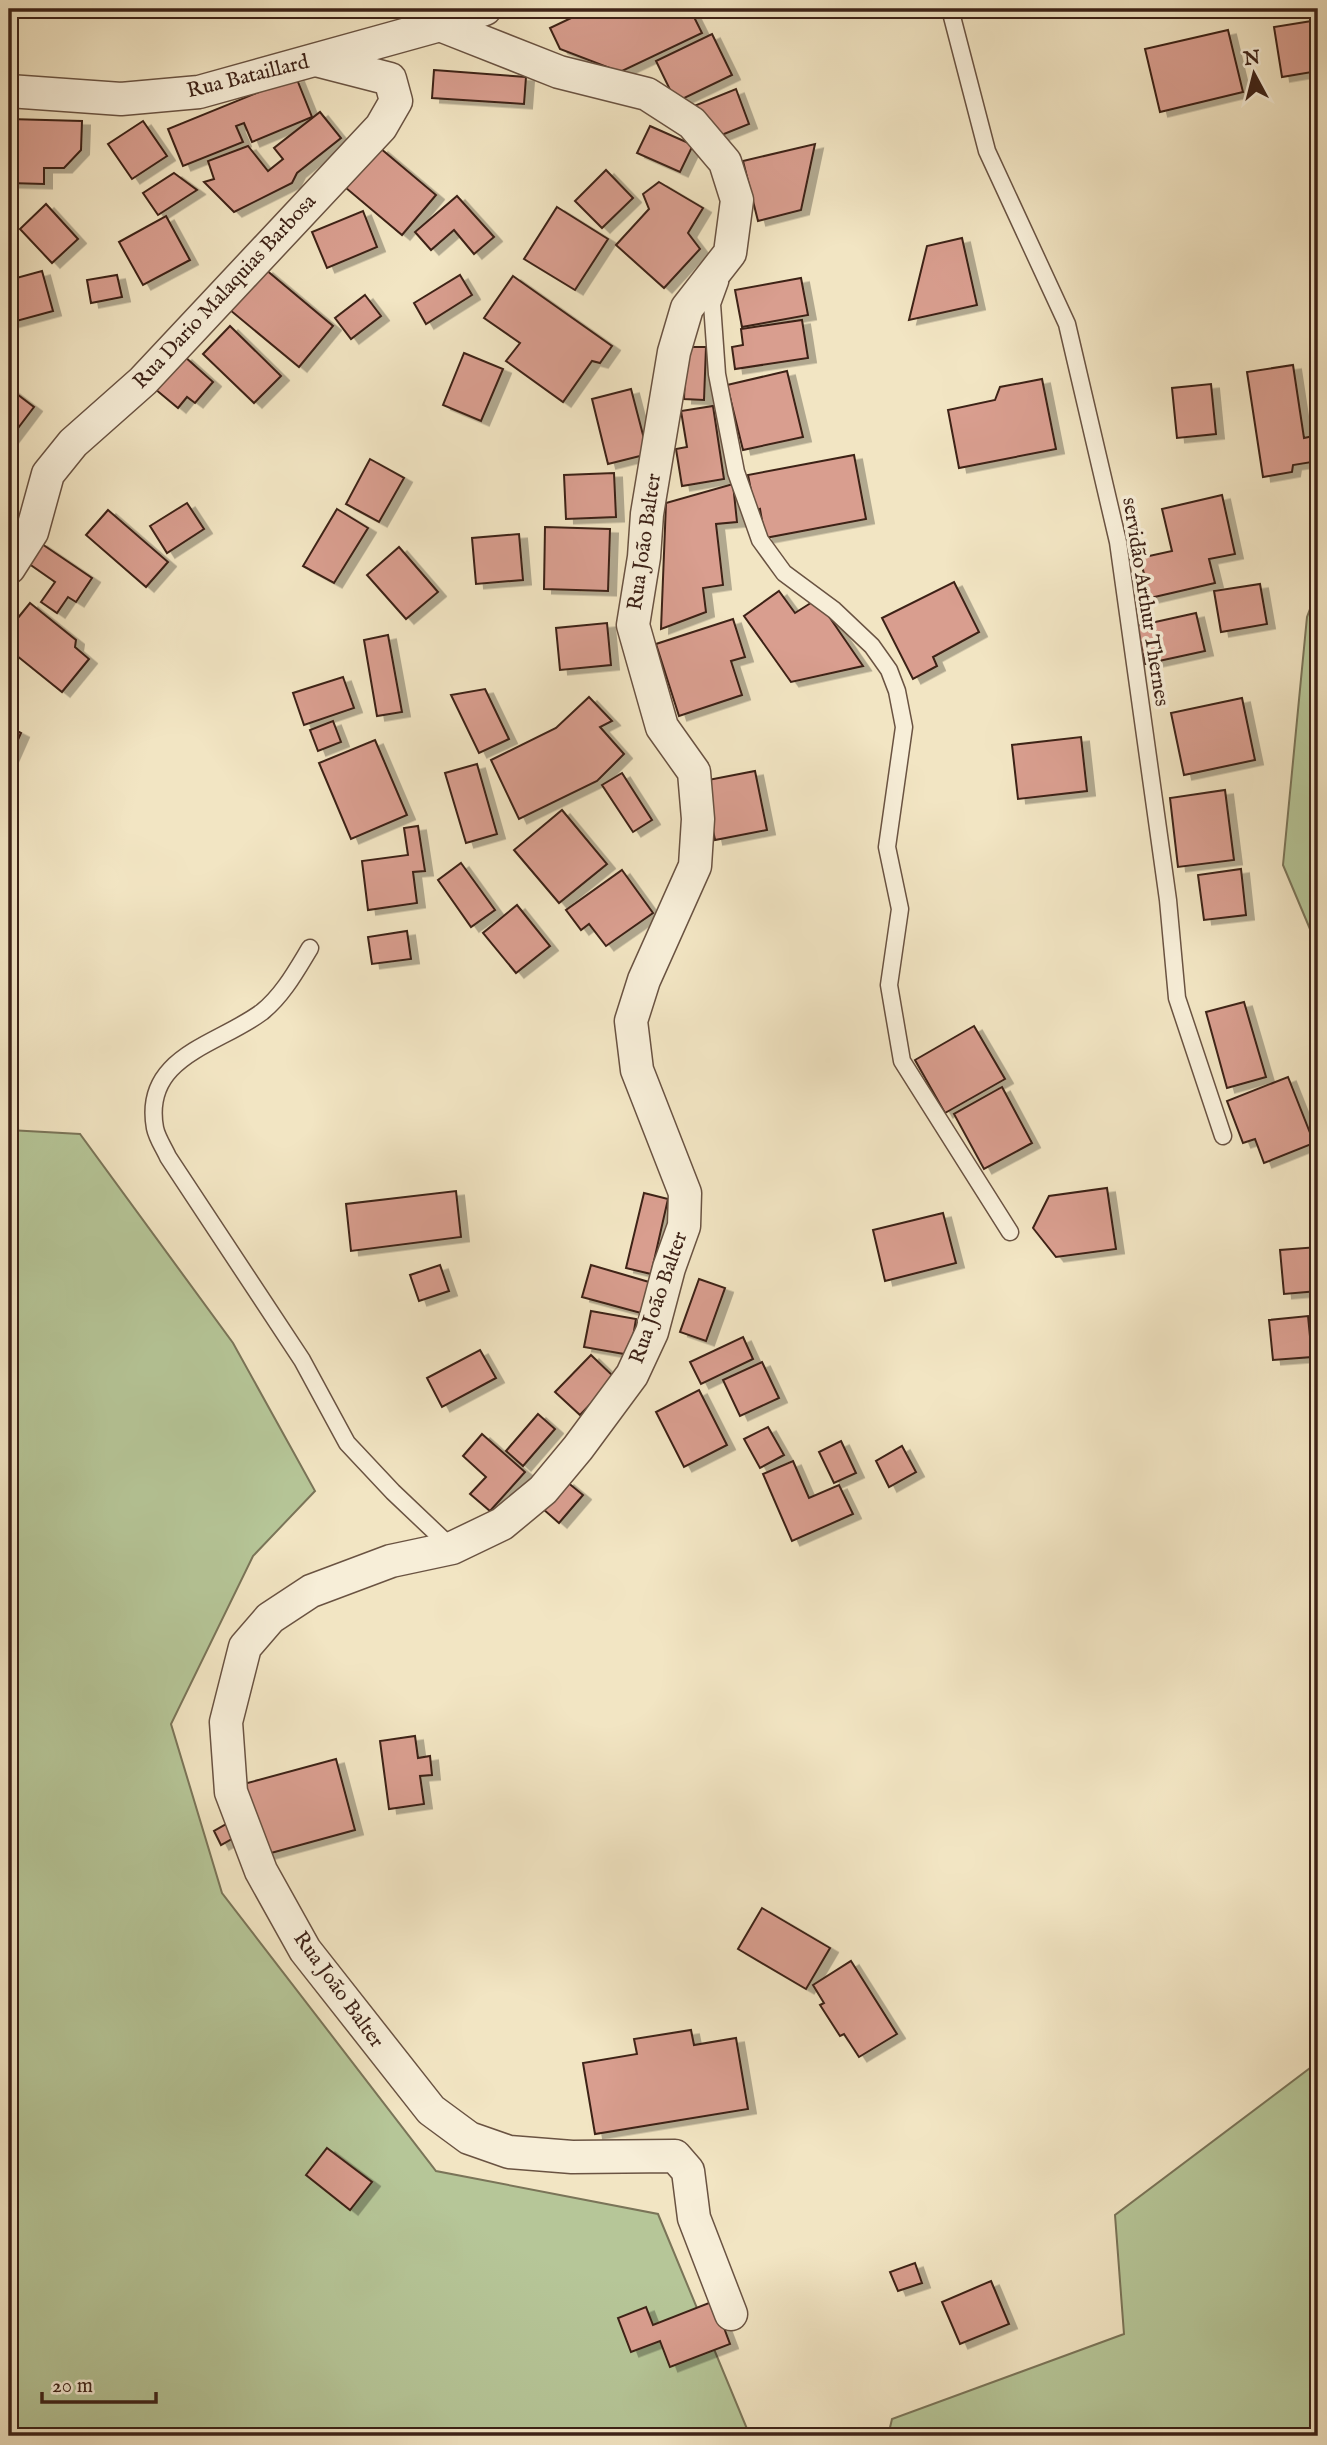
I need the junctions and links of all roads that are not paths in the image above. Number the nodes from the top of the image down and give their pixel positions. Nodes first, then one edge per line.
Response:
1 (485, 9) edge
2 (950, 9) edge
3 (440, 24) junction
4 (316, 60) junction
5 (9, 91) edge
6 (730, 253) junction
7 (9, 568) edge
8 (310, 948) dead end
9 (1223, 1136) dead end
10 (1010, 1232) dead end
11 (452, 1548) junction
12 (732, 2314) dead end

1 - 3 street, Rua Bataillard
2 - 9 lane, servidão Arthur Thernes
3 - 4 street, Rua Bataillard
3 - 6 street
4 - 5 street, Rua Bataillard
4 - 7 street, Rua Dario Malaquias Barbosa
6 - 10 lane
6 - 11 street, Rua João Balter
8 - 11 lane
11 - 12 street, Rua João Balter

